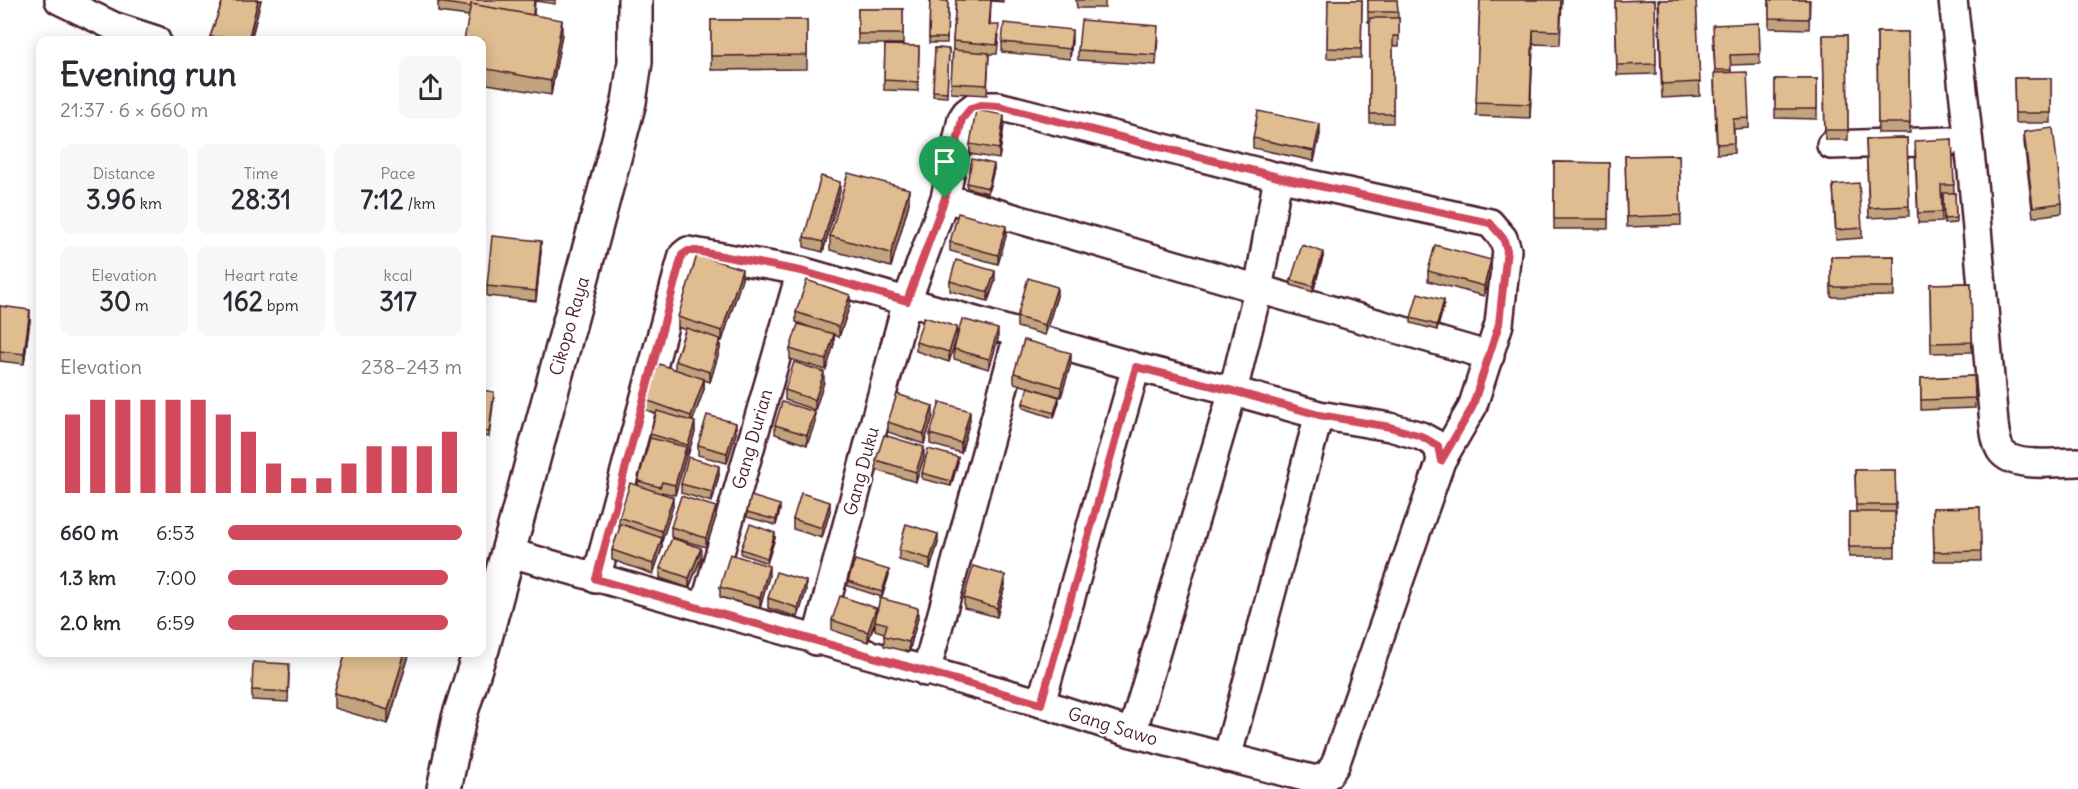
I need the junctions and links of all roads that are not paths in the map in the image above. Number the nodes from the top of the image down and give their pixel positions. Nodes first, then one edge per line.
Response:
1 (59, 0) edge
2 (635, 0) edge
3 (1953, 0) edge
4 (144, 36) edge
5 (1968, 140) junction
6 (1831, 146) dead end
7 (1278, 177) junction
8 (945, 198) junction
9 (801, 271) junction
10 (1258, 290) junction
11 (907, 301) junction
12 (1018, 335) junction
13 (1490, 356) junction
14 (1136, 367) junction
15 (1233, 391) junction
16 (1319, 415) junction
17 (1441, 461) junction
18 (2078, 462) edge
19 (507, 552) junction
20 (596, 579) junction
21 (704, 608) junction
22 (486, 632) edge
23 (816, 641) junction
24 (479, 657) edge
25 (926, 672) junction
26 (1041, 704) junction
27 (1132, 733) junction
28 (1227, 758) junction
29 (444, 789) edge

1 - 4 street
2 - 19 highway, Cikopo Raya
3 - 5 street
5 - 6 street
5 - 18 street
7 - 8 street, Gang Duku
7 - 10 street
7 - 13 street, Gang Sawo
8 - 10 street
8 - 11 street, Gang Duku
9 - 11 street
9 - 20 street
9 - 21 street, Gang Durian
10 - 13 street
10 - 15 street
11 - 12 street
11 - 23 street, Gang Duku
12 - 14 street
12 - 25 street
13 - 17 street, Gang Sawo
14 - 15 street
14 - 26 street
15 - 16 street
15 - 27 street
16 - 17 street
16 - 28 street
17 - 28 street, Gang Sawo
19 - 20 street, Gang Sawo
19 - 22 highway, Cikopo Raya
20 - 21 street, Gang Sawo
21 - 23 street, Gang Sawo
23 - 25 street, Gang Sawo
24 - 29 highway, Cikopo Raya
25 - 26 street, Gang Sawo
26 - 27 street, Gang Sawo
27 - 28 street, Gang Sawo

